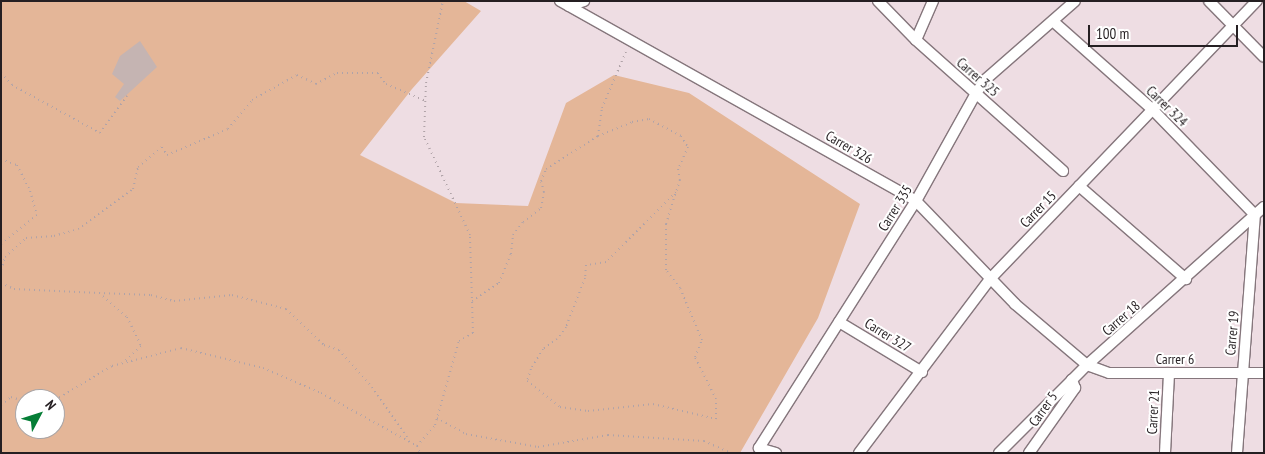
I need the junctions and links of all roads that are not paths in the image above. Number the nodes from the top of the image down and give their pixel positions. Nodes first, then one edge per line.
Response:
1 (584, 1) edge
2 (878, 1) edge
3 (934, 1) edge
4 (1075, 1) edge
5 (1208, 1) edge
6 (1257, 1) edge
7 (564, 4) edge
8 (1054, 22) junction
9 (1232, 27) junction
10 (916, 40) junction
11 (1264, 56) edge
12 (976, 93) junction
13 (1153, 110) junction
14 (1063, 170) dead end
15 (1079, 186) junction
16 (916, 201) junction
17 (1264, 207) edge
18 (1259, 215) edge
19 (991, 278) junction
20 (1186, 279) junction
21 (839, 322) junction
22 (1087, 365) junction
23 (922, 372) junction
24 (1169, 372) junction
25 (1242, 372) junction
26 (1264, 373) edge
27 (1072, 380) junction
28 (776, 453) edge
29 (859, 453) edge
30 (999, 453) edge
31 (1030, 453) edge
32 (1165, 453) edge
33 (1237, 453) edge

1 - 7 street
2 - 10 street, Carrer 325
3 - 10 street
4 - 8 street, Carrer 335
5 - 9 street
6 - 9 street, Carrer 15
7 - 16 street, Carrer 326
8 - 12 street, Carrer 335
8 - 13 street, Carrer 324
9 - 11 street
9 - 13 street, Carrer 15
10 - 12 street, Carrer 325
12 - 14 street, Carrer 325
12 - 16 street, Carrer 335
13 - 15 street, Carrer 15
13 - 18 street, Carrer 324
15 - 19 street, Carrer 15
15 - 20 street
16 - 19 street, Carrer 326
16 - 21 street, Carrer 335
17 - 18 street, Carrer 18
18 - 20 street, Carrer 18
18 - 25 street, Carrer 19
19 - 22 street, Carrer 326
19 - 23 street, Carrer 15
20 - 22 street, Carrer 18
21 - 23 street, Carrer 327
21 - 28 street, Carrer 335
22 - 24 street, Carrer 6
22 - 27 street, Carrer 18
23 - 29 street, Carrer 15
24 - 25 street, Carrer 6
24 - 32 street, Carrer 21
25 - 26 street, Carrer 6
25 - 33 street, Carrer 19
27 - 30 street, Carrer 18
27 - 31 street, Carrer 5

